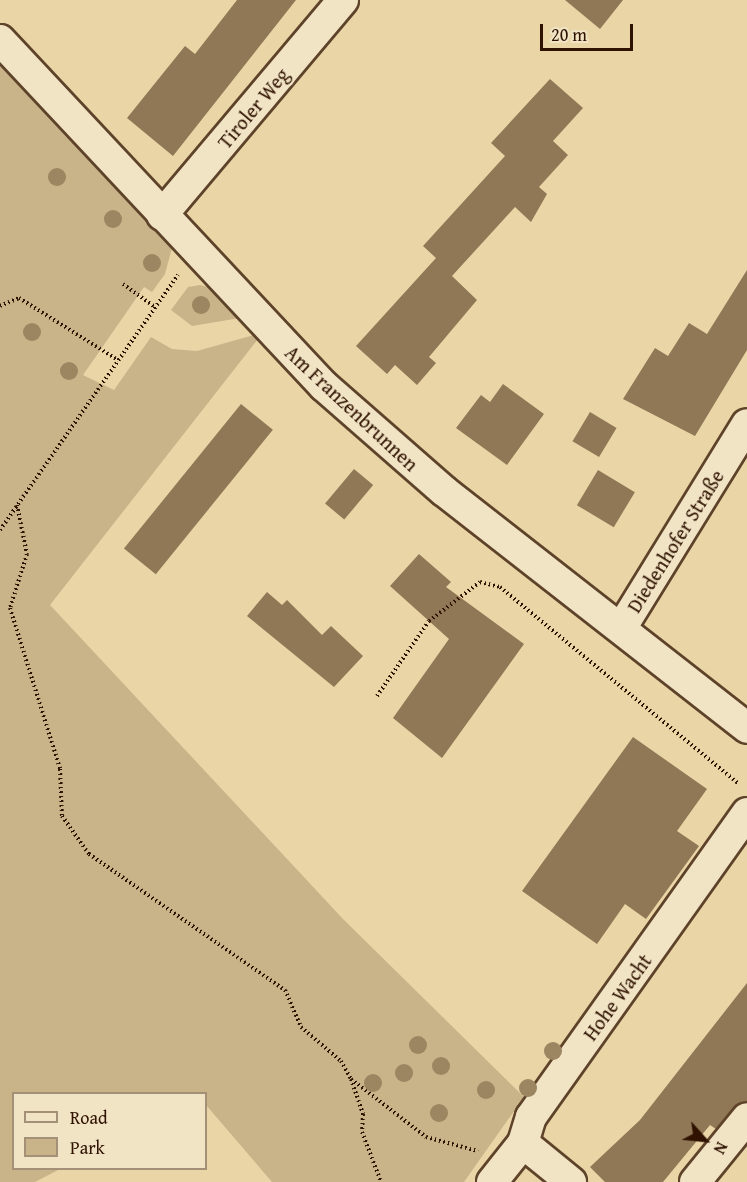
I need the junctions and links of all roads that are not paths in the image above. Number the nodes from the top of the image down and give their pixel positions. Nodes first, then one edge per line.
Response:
1 (343, 0) edge
2 (0, 40) edge
3 (162, 216) junction
4 (747, 424) edge
5 (622, 627) junction
6 (747, 728) edge
7 (747, 813) edge
8 (747, 1118) edge
9 (523, 1143) junction
10 (492, 1182) edge
11 (571, 1182) edge
12 (695, 1182) edge

1 - 3 street, Tiroler Weg
2 - 3 street, Am Franzenbrunnen
3 - 5 street, Am Franzenbrunnen
4 - 5 street, Diedenhofer Straße
5 - 6 street, Am Franzenbrunnen
7 - 9 street, Hohe Wacht
8 - 12 street
9 - 10 street, Hohe Wacht
9 - 11 street

